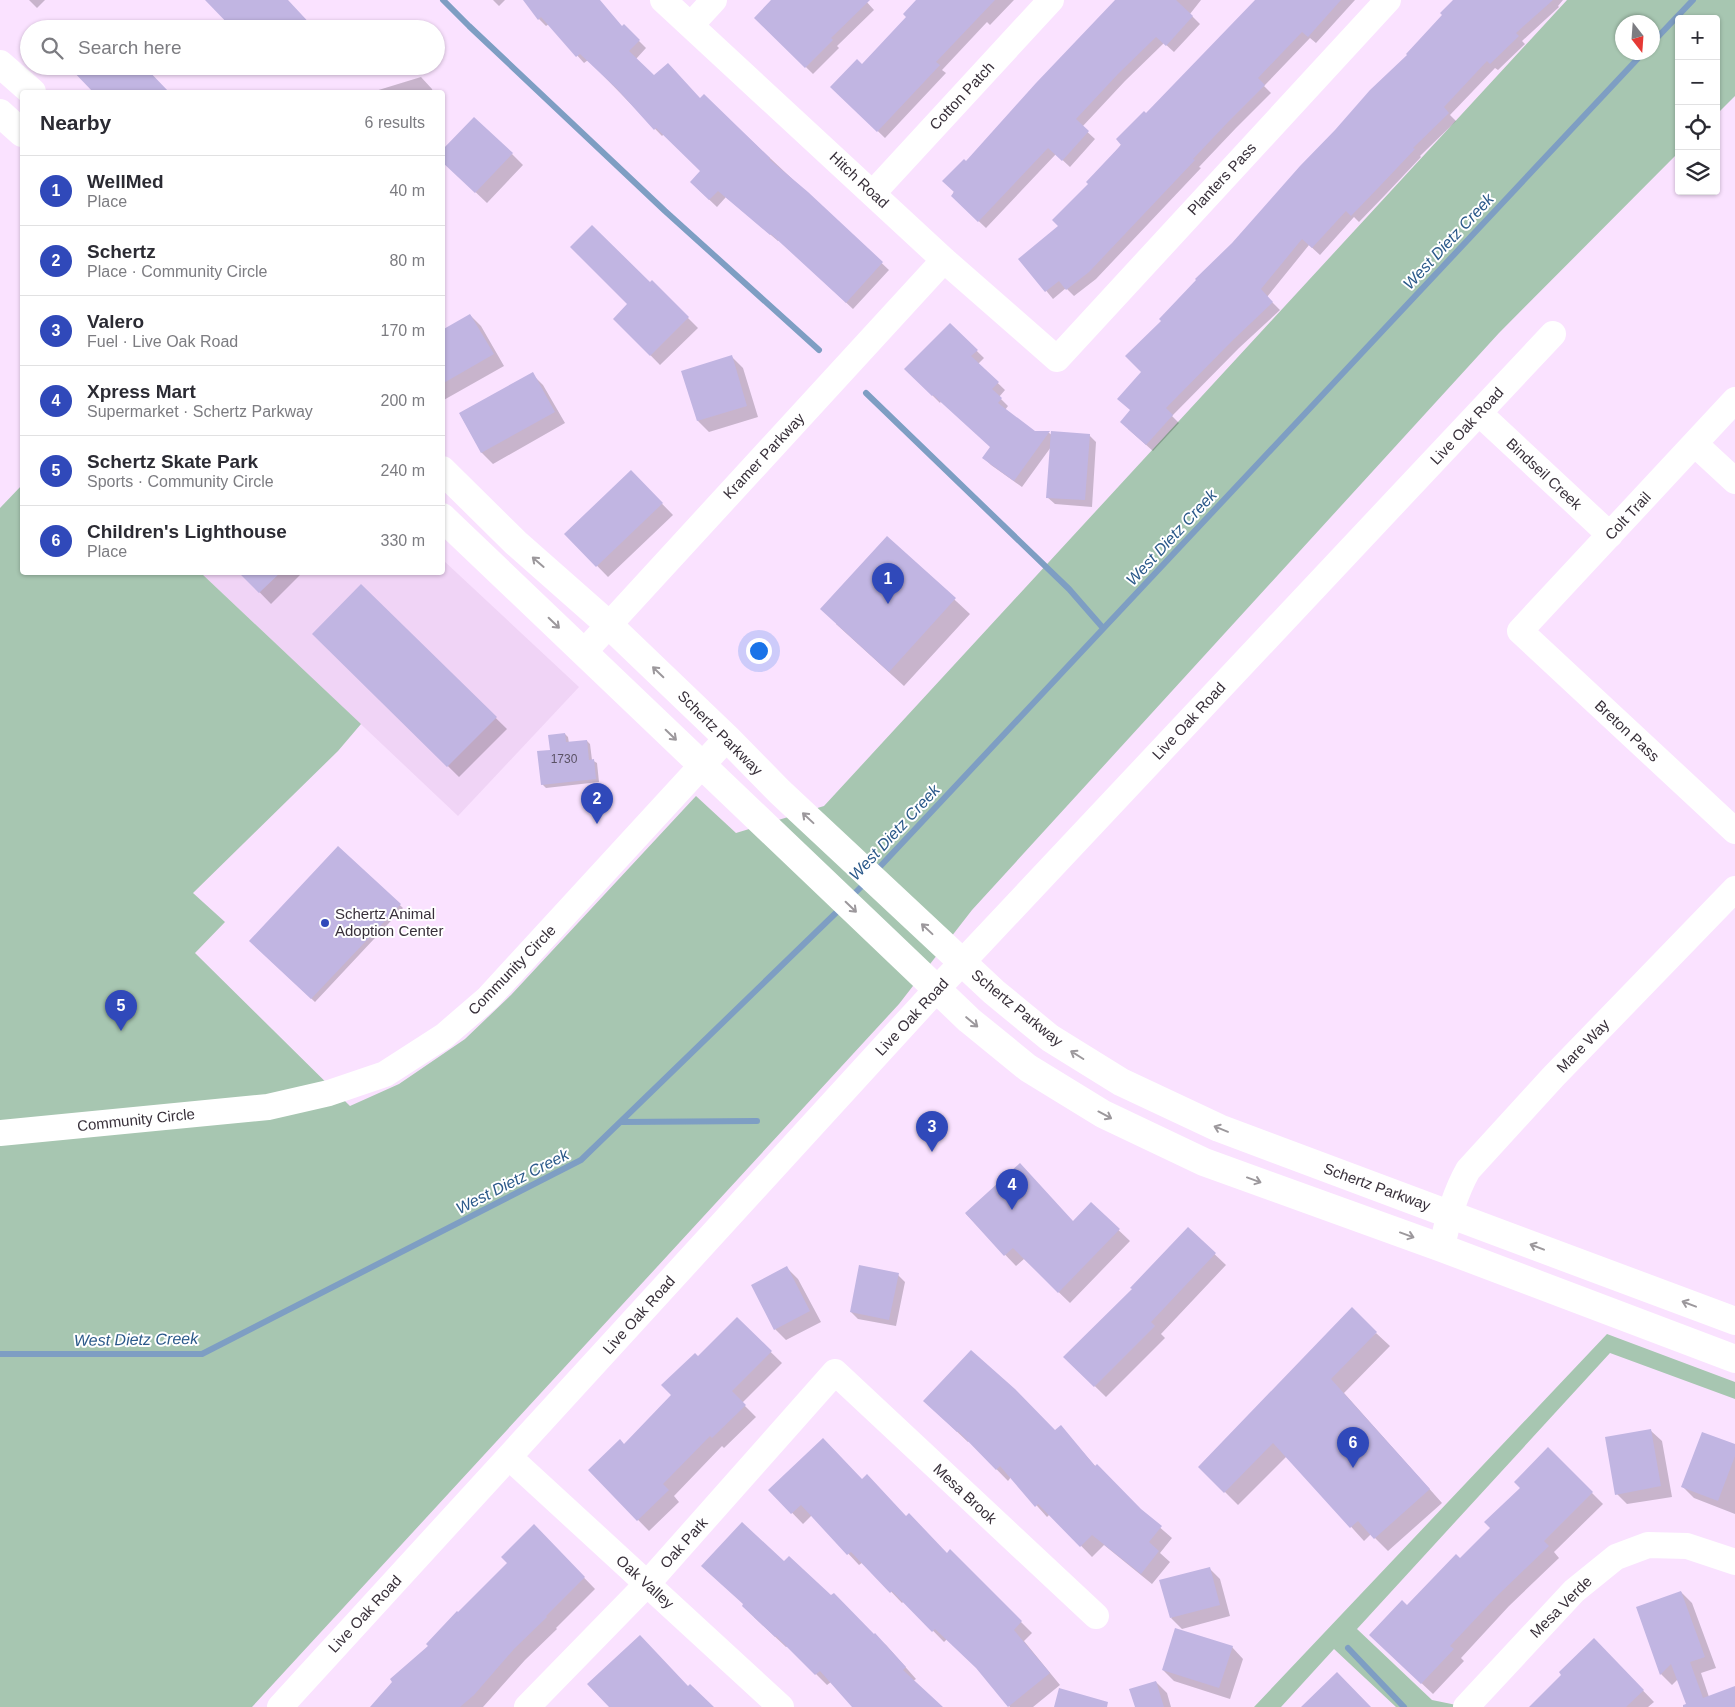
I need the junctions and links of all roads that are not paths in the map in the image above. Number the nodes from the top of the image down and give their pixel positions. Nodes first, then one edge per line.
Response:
1 (663, 0) edge
2 (714, 0) edge
3 (1051, 0) edge
4 (1388, 0) edge
5 (691, 25) junction
6 (3, 71) edge
7 (29, 90) edge
8 (0, 113) edge
9 (20, 131) edge
10 (873, 193) junction
11 (944, 260) junction
12 (1553, 334) dead end
13 (1057, 359) joint
14 (1735, 400) edge
15 (1479, 414) junction
16 (1694, 444) junction
17 (445, 473) edge
18 (1735, 481) edge
19 (445, 520) edge
20 (1610, 535) junction
21 (516, 543) junction
22 (495, 566) junction
23 (608, 625) junction
24 (1520, 631) joint
25 (584, 652) junction
26 (727, 738) junction
27 (702, 765) junction
28 (1735, 831) edge
29 (1735, 889) edge
30 (962, 962) junction
31 (937, 989) junction
32 (0, 1133) edge
33 (1449, 1214) junction
34 (1442, 1248) junction
35 (1735, 1322) edge
36 (1735, 1359) edge
37 (835, 1372) joint
38 (509, 1458) junction
39 (1735, 1562) edge
40 (647, 1584) junction
41 (1096, 1616) dead end
42 (280, 1707) edge
43 (527, 1707) edge
44 (781, 1707) edge
45 (1466, 1707) edge

1 - 5 street, Hitch Road
2 - 5 street
3 - 10 street, Cotton Patch
4 - 13 street, Planters Pass
5 - 10 street, Hitch Road
6 - 7 main road
8 - 9 main road
10 - 11 street, Hitch Road
11 - 13 street, Hitch Road
11 - 23 street, Kramer Parkway
12 - 15 street, Live Oak Road
14 - 16 street, Colt Trail
15 - 20 street, Bindseil Creek
15 - 30 street, Live Oak Road
16 - 18 street
16 - 20 street, Colt Trail
17 - 21 main road, Schertz Parkway
19 - 22 main road
20 - 24 street, Colt Trail
21 - 22 main road
23 -> 21 main road, Schertz Parkway
22 -> 25 main road
23 - 25 street, Kramer Parkway
26 -> 23 main road, Schertz Parkway
24 - 28 street, Breton Pass
25 -> 27 main road
26 - 27 street, Community Circle
30 -> 26 main road, Schertz Parkway
27 -> 31 main road
27 - 32 street, Community Circle
29 - 33 street, Mare Way
30 - 31 street, Live Oak Road
33 -> 30 main road, Schertz Parkway
31 -> 34 main road
31 - 38 street, Live Oak Road
33 - 34 street, Mare Way
35 -> 33 main road, Schertz Parkway
34 - 36 main road
37 - 40 street, Oak Park
37 - 41 street, Mesa Brook
38 - 40 street, Oak Valley
38 - 42 street, Live Oak Road
39 - 45 street, Mesa Verde
40 - 43 street, Oak Park
40 - 44 street, Oak Valley

